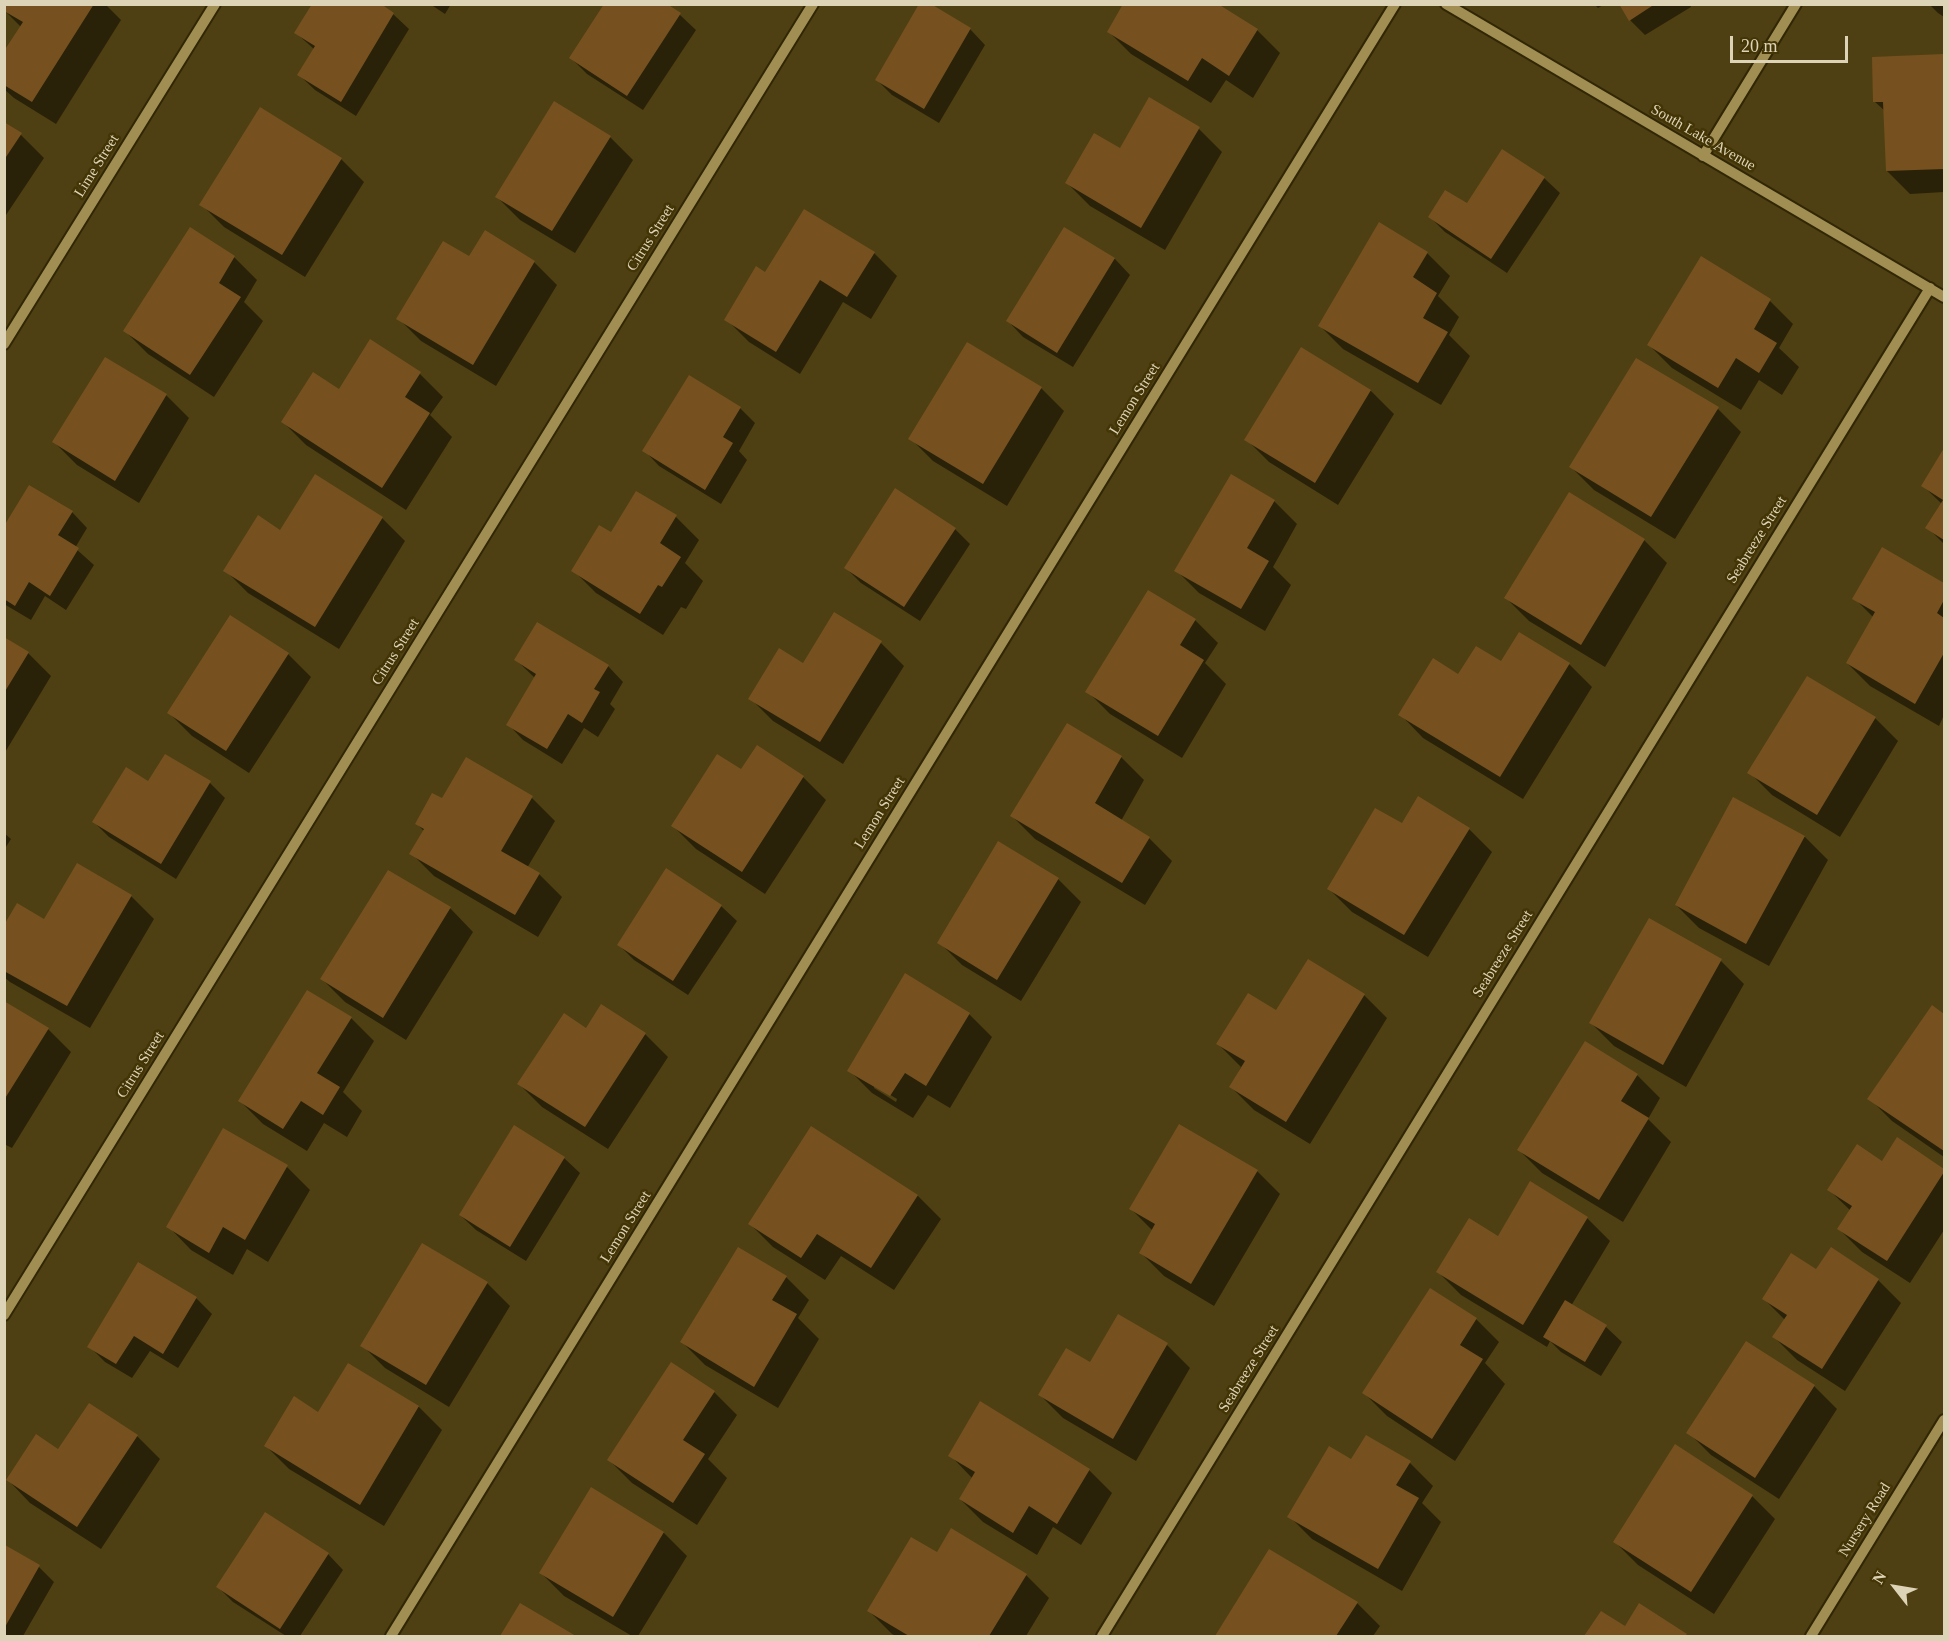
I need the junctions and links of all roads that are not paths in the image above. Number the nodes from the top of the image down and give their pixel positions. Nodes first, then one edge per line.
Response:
1 (215, 4) edge
2 (813, 4) edge
3 (1395, 4) edge
4 (1446, 4) edge
5 (1796, 4) edge
6 (1703, 156) junction
7 (1930, 288) junction
8 (1944, 297) edge
9 (4, 344) edge
10 (4, 1315) edge
11 (1944, 1420) edge
12 (391, 1636) edge
13 (1102, 1636) edge
14 (1811, 1636) edge

1 - 9 street, Lime Street
2 - 10 street, Citrus Street
3 - 12 street, Lemon Street
4 - 6 street, South Lake Avenue
5 - 6 street
6 - 7 street, South Lake Avenue
7 - 8 street, South Lake Avenue
7 - 13 street, Seabreeze Street
11 - 14 street, Nursery Road

